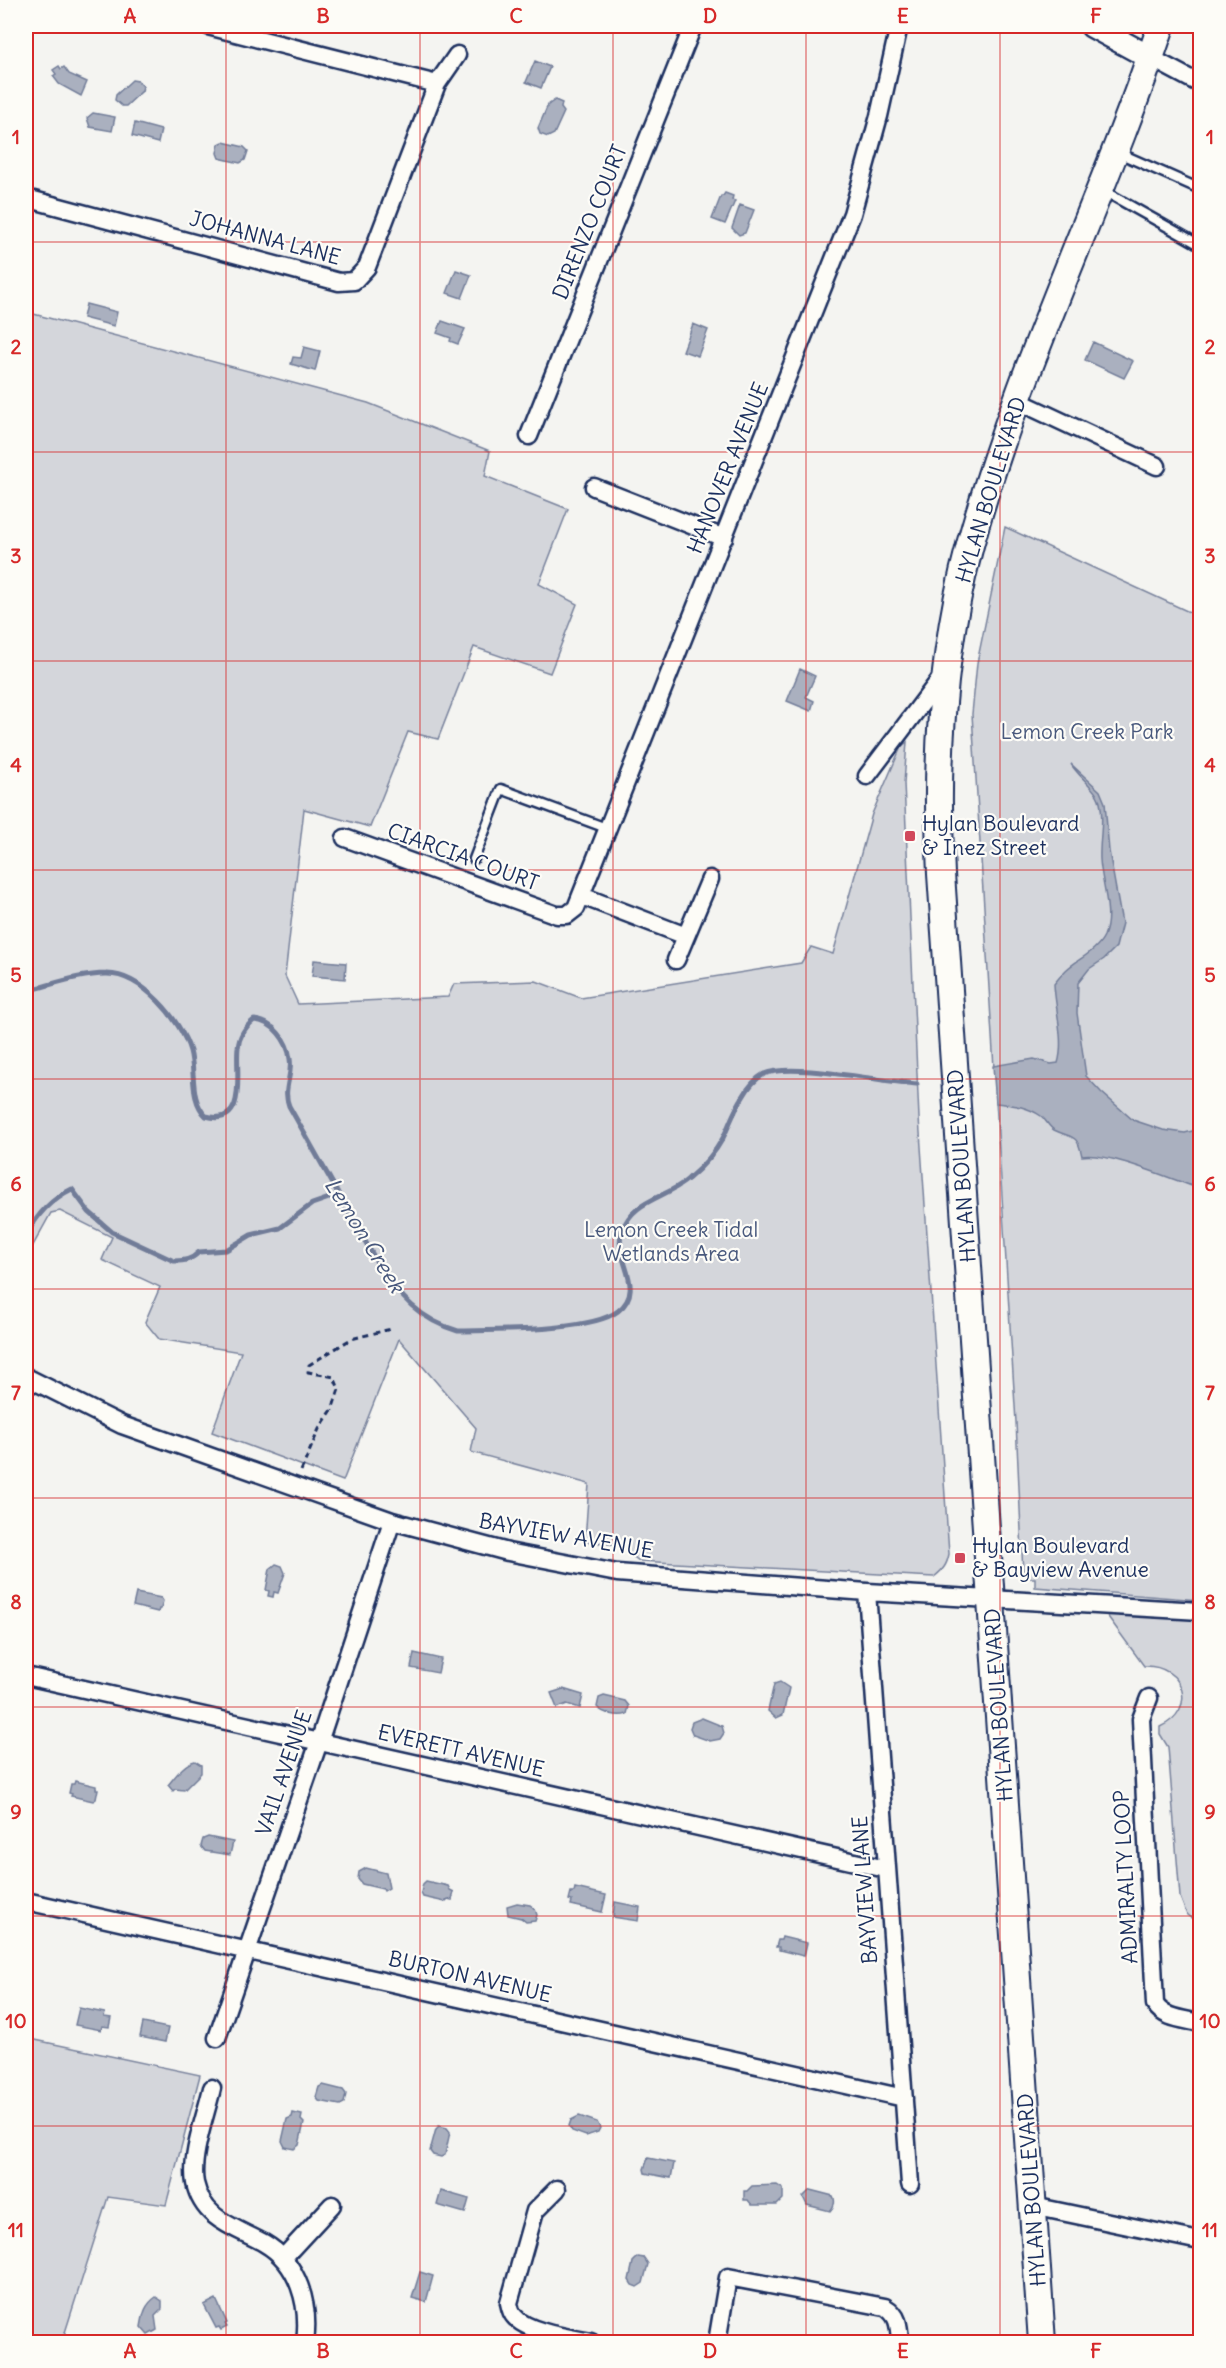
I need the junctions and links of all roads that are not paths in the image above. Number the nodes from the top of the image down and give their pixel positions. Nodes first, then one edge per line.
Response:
1 (208, 26) edge
2 (693, 26) edge
3 (899, 26) edge
4 (1092, 26) edge
5 (1161, 26) edge
6 (457, 55) dead end
7 (1151, 58) junction
8 (437, 84) junction
9 (1200, 84) edge
10 (1116, 151) junction
11 (1101, 189) junction
12 (1200, 189) edge
13 (26, 198) edge
14 (1200, 245) edge
15 (1018, 401) junction
16 (529, 436) dead end
17 (1157, 465) dead end
18 (594, 488) dead end
19 (724, 538) junction
20 (946, 671) junction
21 (867, 776) dead end
22 (609, 829) junction
23 (345, 838) dead end
24 (474, 859) dead end
25 (710, 879) dead end
26 (582, 896) junction
27 (567, 915) joint
28 (686, 936) junction
29 (676, 960) dead end
30 (26, 1377) edge
31 (392, 1521) junction
32 (867, 1592) junction
33 (991, 1598) junction
34 (1200, 1611) edge
35 (26, 1676) edge
36 (1149, 1698) dead end
37 (319, 1742) junction
38 (886, 1869) junction
39 (26, 1901) edge
40 (247, 1949) junction
41 (1200, 2023) edge
42 (217, 2038) dead end
43 (212, 2088) dead end
44 (904, 2098) junction
45 (910, 2184) dead end
46 (557, 2190) dead end
47 (332, 2205) dead end
48 (1033, 2206) junction
49 (1200, 2241) edge
50 (283, 2258) junction
51 (304, 2343) edge
52 (591, 2343) edge
53 (717, 2343) edge
54 (900, 2343) edge
55 (1042, 2343) edge

1 - 8 street
2 - 16 street, DIRENZO COURT
3 - 19 street, HANOVER AVENUE
4 - 7 street
5 - 7 main road, HYLAN BOULEVARD
6 - 8 street, JOHANNA LANE
7 - 9 street
7 - 10 main road, HYLAN BOULEVARD
8 - 13 street, JOHANNA LANE
10 - 11 main road, HYLAN BOULEVARD
10 - 12 lane
11 - 14 lane
11 - 15 main road, HYLAN BOULEVARD
15 - 17 street
15 - 20 main road, HYLAN BOULEVARD
18 - 19 street
19 - 22 street, HANOVER AVENUE
20 - 21 street
20 - 33 main road, HYLAN BOULEVARD
22 - 24 lane
22 - 26 street, HANOVER AVENUE
23 - 27 street, CIARCIA COURT
25 - 28 street
26 - 27 street, HANOVER AVENUE
26 - 28 street
28 - 29 street
30 - 31 street, BAYVIEW AVENUE
31 - 32 street, BAYVIEW AVENUE
31 - 37 street, VAIL AVENUE
32 - 33 street, BAYVIEW AVENUE
32 - 38 street, BAYVIEW LANE
33 - 34 street, BAYVIEW AVENUE
33 - 48 main road, HYLAN BOULEVARD
35 - 37 street, EVERETT AVENUE
36 - 41 street, ADMIRALTY LOOP
37 - 38 street, EVERETT AVENUE
37 - 40 street, VAIL AVENUE
38 - 44 street, BAYVIEW LANE
39 - 40 street, BURTON AVENUE
40 - 42 street, VAIL AVENUE
40 - 44 street, BURTON AVENUE
43 - 50 street
44 - 45 street, BAYVIEW LANE
46 - 52 street
47 - 50 street
48 - 49 street
48 - 55 main road, HYLAN BOULEVARD
50 - 51 street
53 - 54 street

